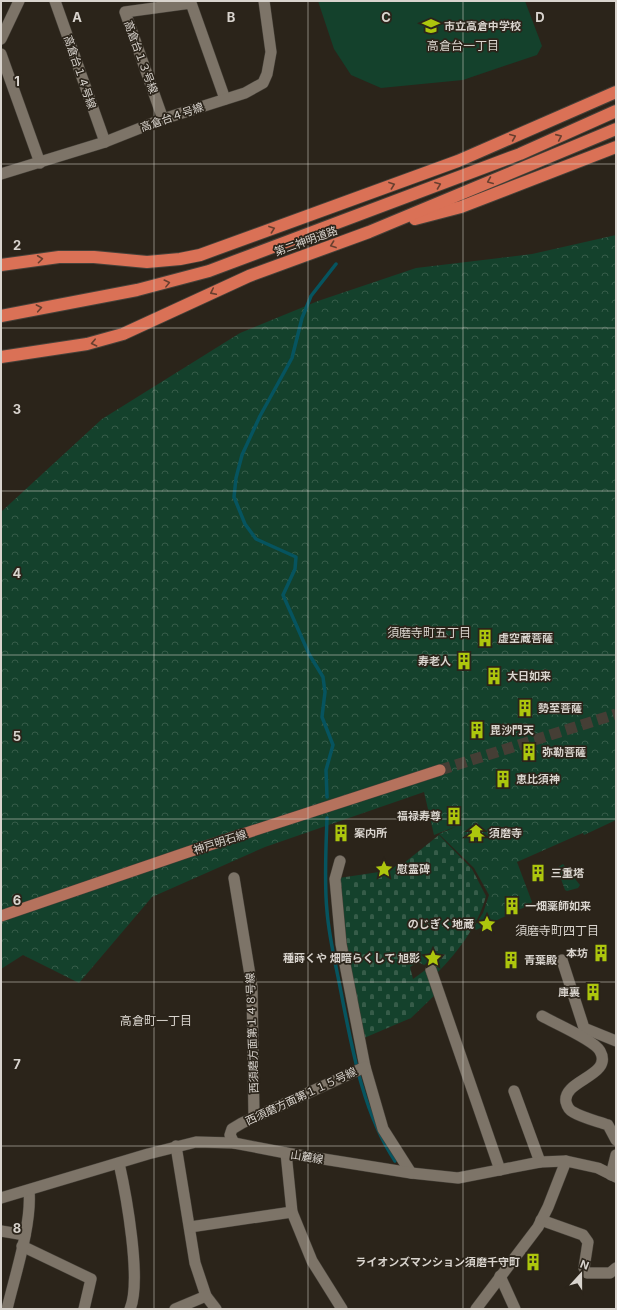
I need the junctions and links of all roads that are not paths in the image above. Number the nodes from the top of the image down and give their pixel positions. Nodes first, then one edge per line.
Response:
1 (18, 1) edge
2 (55, 1) edge
3 (264, 1) edge
4 (190, 2) edge
5 (1, 39) edge
6 (1, 54) edge
7 (616, 92) edge
8 (225, 99) junction
9 (616, 111) edge
10 (163, 119) junction
11 (616, 129) edge
12 (104, 142) junction
13 (616, 147) edge
14 (40, 163) junction
15 (1, 174) edge
16 (369, 232) junction
17 (1, 265) edge
18 (1, 316) edge
19 (1, 357) edge
20 (440, 770) tunnel mouth
21 (340, 861) dead end
22 (234, 878) dead end
23 (1, 916) edge
24 (562, 960) dead end
25 (431, 970) dead end
26 (542, 1016) dead end
27 (616, 1041) edge
28 (361, 1069) junction
29 (514, 1090) dead end
30 (254, 1117) junction
31 (616, 1140) edge
32 (234, 1143) junction
33 (176, 1146) junction
34 (286, 1153) junction
35 (616, 1155) edge
36 (566, 1161) junction
37 (540, 1162) junction
38 (119, 1163) junction
39 (500, 1170) junction
40 (411, 1173) junction
41 (614, 1176) edge
42 (29, 1190) junction
43 (1, 1198) edge
44 (292, 1212) junction
45 (542, 1220) junction
46 (190, 1227) junction
47 (1, 1231) edge
48 (25, 1235) junction
49 (22, 1246) junction
50 (616, 1268) edge
51 (500, 1276) junction
52 (206, 1296) junction
53 (7, 1309) edge
54 (84, 1309) edge
55 (130, 1309) edge
56 (174, 1309) edge
57 (216, 1309) edge
58 (342, 1309) edge
59 (476, 1309) edge
60 (515, 1309) edge

1 - 5 street
2 - 12 street, 高倉台１４号線
3 - 8 street, 高倉台４号線
4 - 8 street, 高倉台１３号線
4 - 10 street, 高倉台１３号線
6 - 14 street
17 -> 7 highway
8 - 10 street, 高倉台４号線
18 -> 9 highway, 第二神明道路
10 - 12 street, 高倉台４号線
11 -> 16 highway, 第二神明道路
12 - 14 street, 高倉台４号線
13 - 16 highway
14 - 15 street, 高倉台４号線
16 -> 19 highway, 第二神明道路
20 - 23 main road, 神戸明石線
21 - 28 street
22 - 30 street, 西須磨方面第１４８号線
24 - 27 street
25 - 39 street
26 - 31 street
28 - 30 street, 西須磨方面第１１５号線
28 - 40 street, 西須磨方面第１１５号線
29 - 37 street
30 - 32 street, 西須磨方面第１１５号線
32 - 33 street, 山麓線
32 - 34 street, 山麓線
33 - 38 street, 山麓線
33 - 46 street
34 - 40 street, 山麓線
34 - 44 street
35 - 41 street
36 - 37 street, 山麓線
36 - 41 street, 山麓線
36 - 45 street
37 - 39 street, 山麓線
38 - 42 street, 山麓線
38 - 55 street
39 - 40 street, 山麓線
42 - 43 street, 山麓線
42 - 48 street
44 - 46 street
44 - 58 street
45 - 50 street
45 - 51 street
46 - 52 street
47 - 48 street
48 - 49 street
49 - 53 street
49 - 54 street
51 - 59 street
51 - 60 street
52 - 56 street
52 - 57 street

